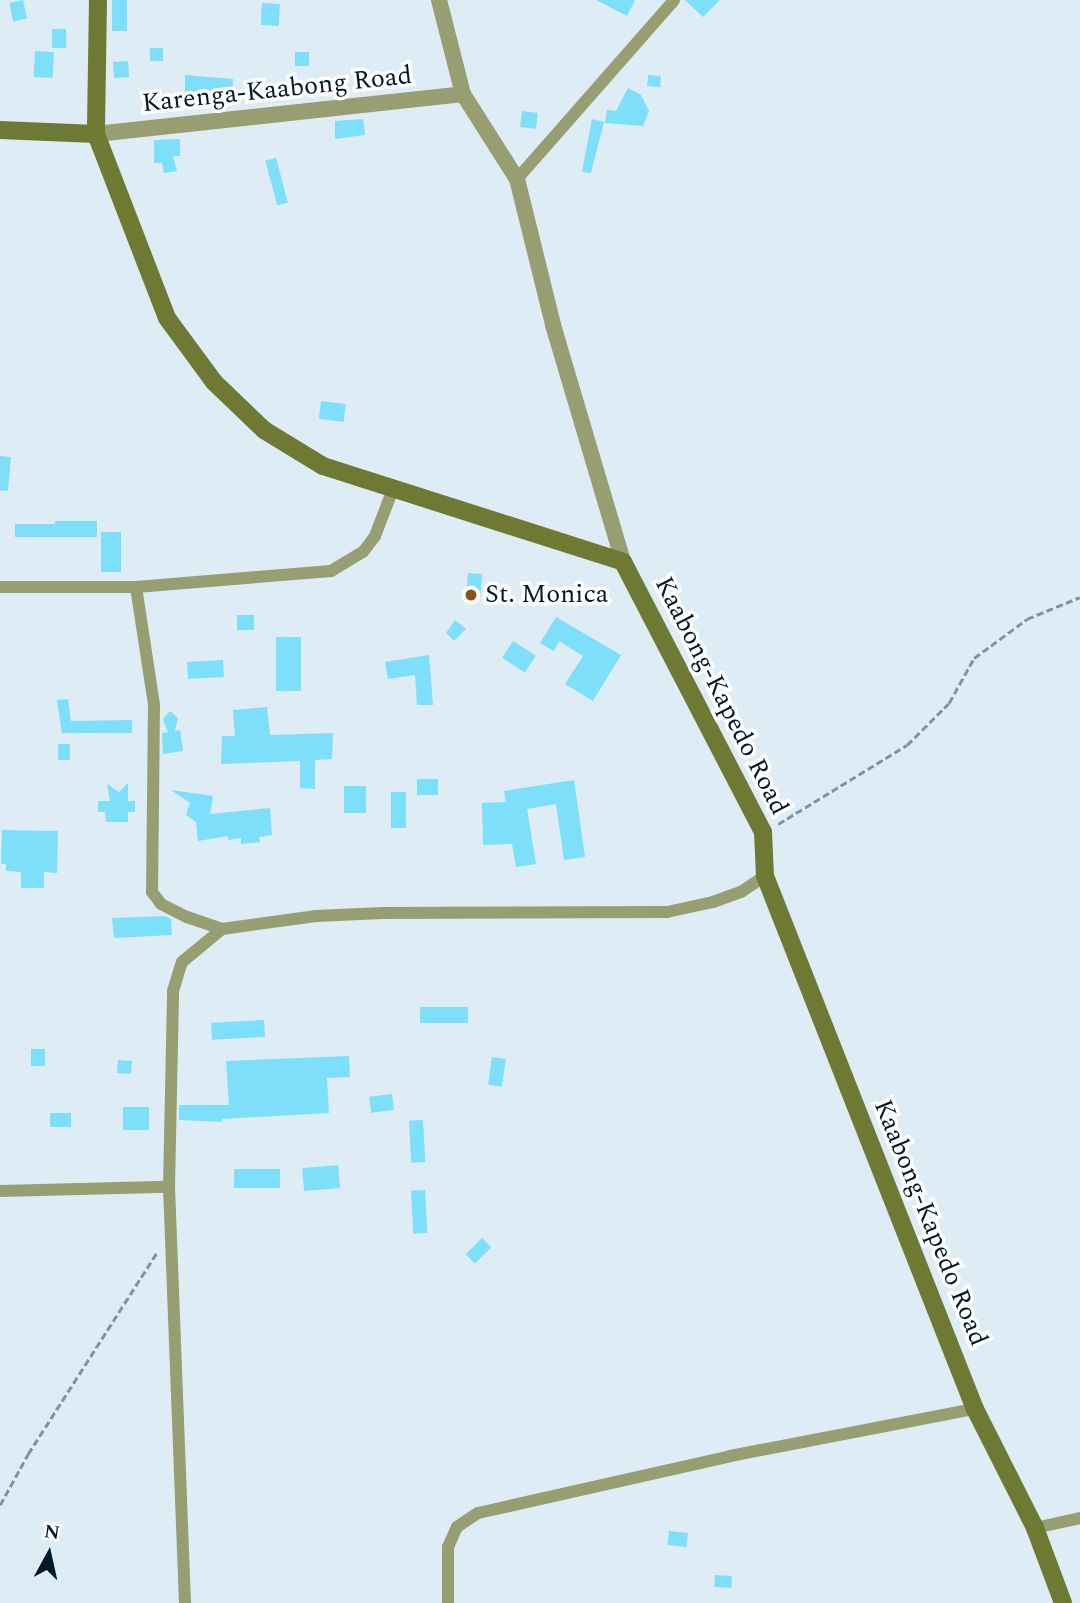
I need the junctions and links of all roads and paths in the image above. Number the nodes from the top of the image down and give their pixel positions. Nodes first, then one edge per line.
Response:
1 (98, 0) edge
2 (439, 0) edge
3 (674, 0) edge
4 (463, 94) junction
5 (0, 130) edge
6 (96, 134) junction
7 (517, 179) junction
8 (393, 489) junction
9 (623, 562) junction
10 (0, 587) edge
11 (136, 587) junction
12 (1080, 597) edge
13 (763, 832) junction
14 (765, 876) junction
15 (222, 929) junction
16 (169, 1187) junction
17 (0, 1191) edge
18 (172, 1231) junction
19 (975, 1409) junction
20 (0, 1505) edge
21 (1080, 1518) edge
22 (1035, 1528) junction
23 (185, 1603) edge
24 (448, 1603) edge
25 (1063, 1603) edge

1 - 6 main road
2 - 4 street, Kaabong-Kapedo Road
3 - 7 street
4 - 6 street, Karenga-Kaabong Road
4 - 7 street, Kaabong-Kapedo Road
5 - 6 main road
6 - 8 main road
7 - 9 street, Kaabong-Kapedo Road
8 - 9 main road
8 - 11 street
9 - 13 main road, Kaabong-Kapedo Road
10 - 11 street
11 - 15 street
12 - 13 path
13 - 14 main road, Kaabong-Kapedo Road
14 - 15 street
14 - 19 main road, Kaabong-Kapedo Road
15 - 16 street
16 - 17 street
16 - 18 street
18 - 20 path
18 - 23 street
19 - 22 main road, Kaabong-Kapedo Road
19 - 24 street
21 - 22 street
22 - 25 main road, Kaabong-Kapedo Road

